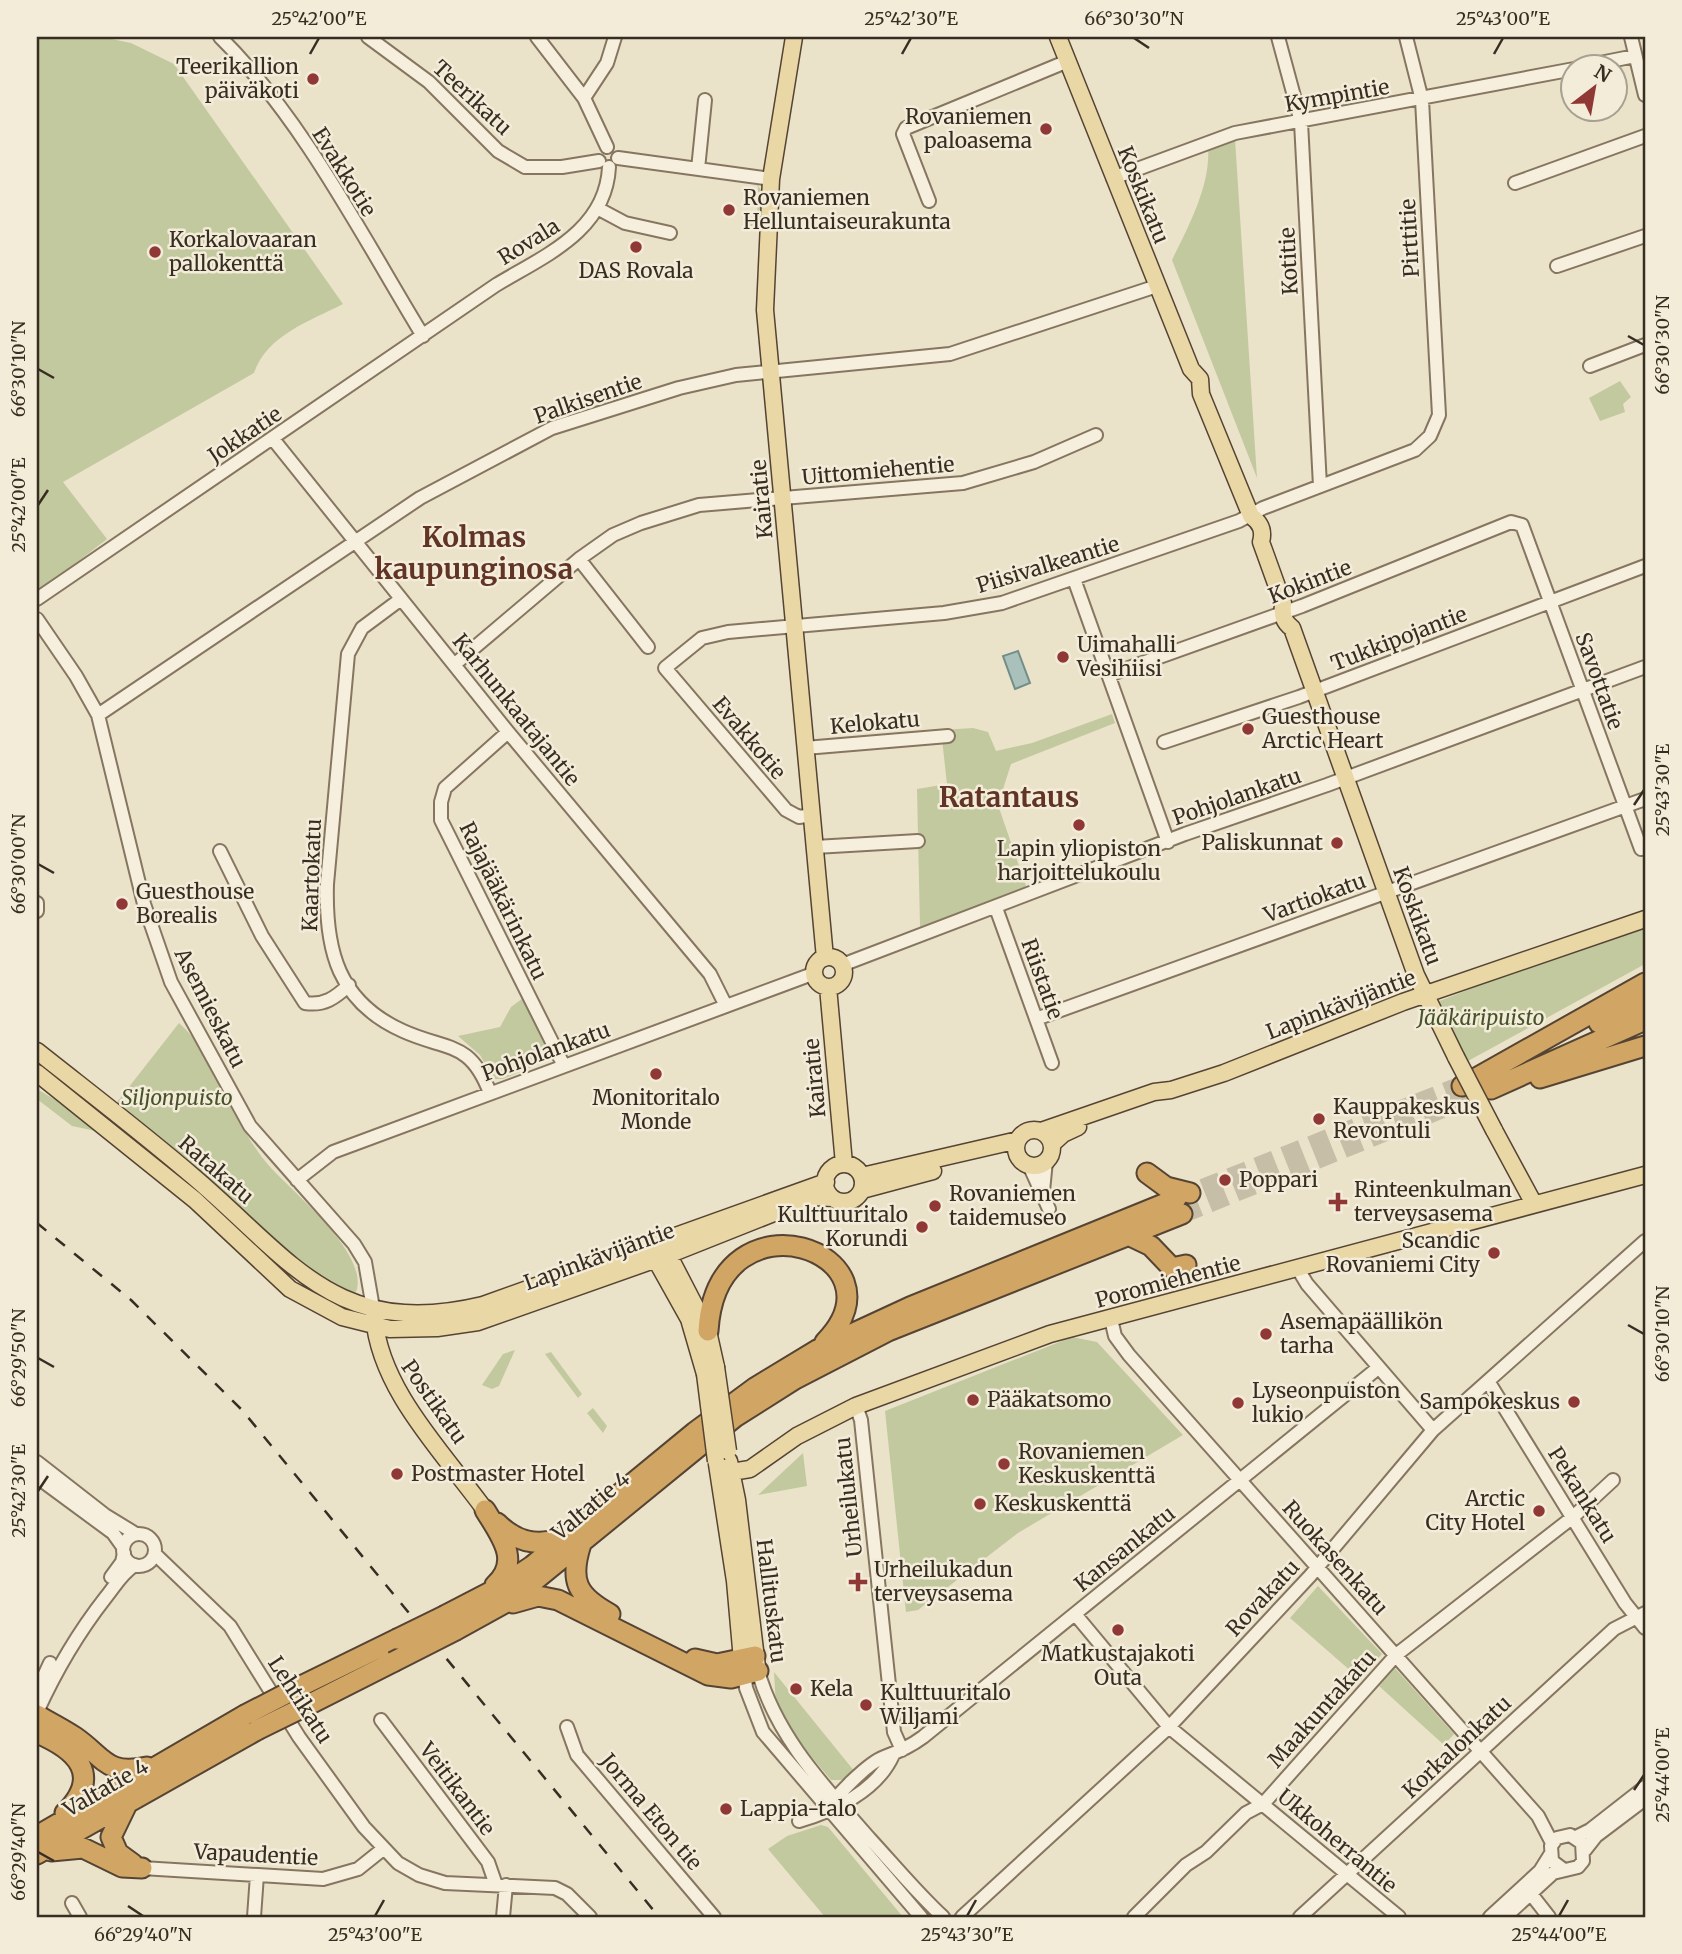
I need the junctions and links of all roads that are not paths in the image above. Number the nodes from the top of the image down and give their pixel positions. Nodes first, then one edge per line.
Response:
1 (220, 37) edge
2 (368, 37) edge
3 (537, 37) edge
4 (615, 37) edge
5 (794, 37) edge
6 (1058, 37) edge
7 (1278, 37) edge
8 (1406, 37) edge
9 (1631, 37) edge
10 (1635, 56) junction
11 (1630, 57) edge
12 (1068, 61) junction
13 (1560, 72) edge
14 (1645, 95) edge
15 (584, 98) junction
16 (705, 100) dead end
17 (1422, 100) junction
18 (1301, 122) junction
19 (1645, 136) edge
20 (608, 162) junction
21 (698, 169) junction
22 (1113, 178) junction
23 (771, 179) junction
24 (1515, 183) dead end
25 (929, 201) dead end
26 (597, 208) junction
27 (670, 233) dead end
28 (1645, 236) edge
29 (1557, 266) dead end
30 (1157, 286) junction
31 (473, 301) joint
32 (423, 336) junction
33 (1645, 345) edge
34 (1590, 366) dead end
35 (772, 370) junction
36 (1096, 435) dead end
37 (1430, 436) joint
38 (273, 439) junction
39 (1320, 486) junction
40 (782, 499) junction
41 (1251, 516) junction
42 (1522, 525) joint
43 (356, 542) junction
44 (579, 559) junction
45 (1645, 566) edge
46 (1074, 579) junction
47 (401, 599) junction
48 (37, 600) edge
49 (1550, 602) junction
50 (1285, 609) junction
51 (37, 620) edge
52 (796, 626) junction
53 (648, 647) dead end
54 (455, 664) junction
55 (1645, 667) edge
56 (665, 668) joint
57 (1109, 676) junction
58 (1580, 689) junction
59 (1314, 691) junction
60 (98, 715) junction
61 (508, 732) junction
62 (948, 736) dead end
63 (1164, 741) dead end
64 (805, 748) junction
65 (1345, 778) junction
66 (1645, 799) edge
67 (1625, 806) junction
68 (813, 816) junction
69 (918, 841) dead end
70 (1168, 842) junction
71 (815, 847) junction
72 (1641, 849) dead end
73 (220, 851) dead end
74 (1387, 892) junction
75 (37, 903) edge
76 (996, 908) junction
77 (37, 911) edge
78 (1645, 919) edge
79 (825, 958) junction
80 (842, 965) junction
81 (815, 973) junction
82 (1645, 983) edge
83 (349, 985) junction
84 (828, 987) junction
85 (1426, 995) junction
86 (1645, 1002) edge
87 (726, 1006) junction
88 (1036, 1019) junction
89 (1645, 1020) edge
90 (1645, 1046) edge
91 (37, 1051) edge
92 (1052, 1063) dead end
93 (564, 1066) junction
94 (37, 1073) edge
95 (1462, 1086) tunnel mouth
96 (1489, 1086) junction
97 (1171, 1090) junction
98 (490, 1093) junction
99 (1041, 1131) junction
100 (1052, 1144) junction
101 (1017, 1146) junction
102 (1046, 1161) junction
103 (844, 1164) junction
104 (1029, 1165) junction
105 (1645, 1175) edge
106 (297, 1180) junction
107 (826, 1182) junction
108 (862, 1183) junction
109 (1043, 1192) junction
110 (832, 1198) junction
111 (1534, 1204) junction
112 (1181, 1205) junction
113 (1049, 1209) dead end
114 (1133, 1216) junction
115 (1128, 1236) junction
116 (1645, 1241) edge
117 (655, 1242) junction
118 (661, 1258) junction
119 (1298, 1269) junction
120 (373, 1308) junction
121 (1111, 1319) junction
122 (374, 1326) junction
123 (708, 1331) junction
124 (817, 1350) junction
125 (1378, 1368) junction
126 (711, 1371) junction
127 (1488, 1381) junction
128 (856, 1406) junction
129 (1433, 1430) junction
130 (37, 1462) edge
131 (724, 1464) junction
132 (37, 1477) edge
133 (1613, 1480) dead end
134 (1240, 1482) junction
135 (485, 1510) junction
136 (1573, 1517) junction
137 (136, 1534) junction
138 (575, 1539) junction
139 (123, 1550) junction
140 (155, 1554) junction
141 (139, 1566) junction
142 (1318, 1567) junction
143 (177, 1578) junction
144 (490, 1602) junction
145 (1075, 1614) junction
146 (1640, 1615) edge
147 (451, 1623) junction
148 (1645, 1628) edge
149 (1396, 1655) junction
150 (750, 1665) junction
151 (37, 1691) edge
152 (307, 1694) junction
153 (37, 1714) edge
154 (381, 1720) dead end
155 (251, 1723) junction
156 (567, 1727) dead end
157 (1169, 1727) junction
158 (37, 1733) edge
159 (1480, 1751) junction
160 (898, 1753) junction
161 (155, 1766) junction
162 (1645, 1787) edge
163 (1645, 1799) edge
164 (839, 1802) junction
165 (1263, 1804) junction
166 (127, 1805) junction
167 (827, 1811) junction
168 (799, 1821) dead end
169 (43, 1832) edge
170 (1560, 1843) junction
171 (383, 1849) junction
172 (112, 1850) junction
173 (1585, 1850) junction
174 (37, 1855) edge
175 (142, 1868) joint
176 (1564, 1870) junction
177 (257, 1875) junction
178 (1348, 1875) junction
179 (501, 1885) junction
180 (1531, 1894) junction
181 (72, 1903) dead end
182 (80, 1917) edge
183 (254, 1917) edge
184 (503, 1917) edge
185 (590, 1917) edge
186 (714, 1917) edge
187 (921, 1917) edge
188 (943, 1917) edge
189 (962, 1917) edge
190 (1133, 1917) edge
191 (1300, 1917) edge
192 (1399, 1917) edge
193 (1490, 1917) edge
194 (1505, 1917) edge
195 (1549, 1917) edge

1 - 32 street, Evakkotie
2 - 20 street, Teerikatu
3 - 15 street
4 - 15 street
5 - 23 main road, Kairatie
6 - 12 main road, Koskikatu
7 - 18 street, Kotitie
8 - 17 street, Pirttitie
9 - 10 street
10 - 11 street
10 - 14 street
12 - 22 main road, Koskikatu
12 - 25 street
13 - 17 street, Kympintie
15 - 20 street, Rovala
16 - 21 street
17 - 18 street, Kympintie
17 - 37 street, Pirttitie
18 - 22 street, Kympintie
18 - 39 street, Kotitie
19 - 24 street
20 - 21 street, Teerikatu
20 - 26 street, Rovala
21 - 23 street, Teerikatu
22 - 30 main road, Koskikatu
23 - 35 main road, Kairatie
26 - 27 street
26 - 31 street, Rovala
28 - 29 street
30 - 35 street, Palkisentie
30 - 41 main road, Koskikatu
31 - 32 street, Jokkatie
32 - 38 street, Jokkatie
33 - 34 street
35 - 40 main road, Kairatie
35 - 43 street, Palkisentie
36 - 40 street, Uittomiehentie
37 - 39 street, Piisivalkeantie
38 - 43 street, Karhunkaatajantie
38 - 48 street, Jokkatie
39 - 41 street, Piisivalkeantie
40 - 44 street, Uittomiehentie
40 - 52 main road, Kairatie
41 - 46 street, Piisivalkeantie
41 - 50 main road, Koskikatu
42 - 49 street, Savottatie
42 - 50 street, Kokintie
43 - 47 street, Karhunkaatajantie
43 - 60 street, Palkisentie
44 - 53 street
44 - 54 street, Uittomiehentie
45 - 49 street, Tukkipojantie
46 - 52 street, Piisivalkeantie
46 - 57 street
47 - 54 street, Karhunkaatajantie
47 - 83 street, Kaartokatu
49 - 58 street, Savottatie
49 - 59 street, Tukkipojantie
50 - 57 street, Kokintie
50 - 59 main road, Koskikatu
51 - 60 street, Asemieskatu
52 - 56 street, Piisivalkeantie
52 - 64 main road, Kairatie
54 - 61 street, Karhunkaatajantie
55 - 58 street, Pohjolankatu
56 - 68 street, Evakkotie
57 - 70 street
58 - 65 street, Pohjolankatu
58 - 67 street, Savottatie
59 - 63 street, Tukkipojantie
59 - 65 main road, Koskikatu
60 - 106 street, Asemieskatu
61 - 87 street, Karhunkaatajantie
61 - 93 street, Rajajääkärinkatu
62 - 64 street, Kelokatu
64 - 68 main road, Kairatie
65 - 70 street, Pohjolankatu
65 - 74 main road, Koskikatu
66 - 67 street, Vartiokatu
67 - 72 street, Savottatie
67 - 74 street, Vartiokatu
68 - 71 main road, Kairatie
69 - 71 street
70 - 76 street, Pohjolankatu
71 - 79 main road, Kairatie
73 - 83 street
74 - 85 main road, Koskikatu
74 - 88 street, Vartiokatu
75 - 77 street
76 - 80 street, Pohjolankatu
76 - 88 street, Riistatie
78 - 85 main road, Lapinkävijäntie
79 - 80 main road
79 - 81 main road
80 - 84 main road
81 - 84 main road
81 - 87 street, Pohjolankatu
82 - 95 highway
83 - 98 street, Kaartokatu
84 - 103 main road, Kairatie
85 - 97 main road, Lapinkävijäntie
85 - 111 main road, Koskikatu, bridge
86 - 96 highway
87 - 93 street, Pohjolankatu
88 - 92 street, Riistatie
89 - 96 highway
90 - 96 highway
91 - 120 main road, Ratakatu
93 - 98 street, Pohjolankatu
94 - 122 main road, Ratakatu
97 - 99 main road, Lapinkävijäntie
97 - 100 main road, Lapinkävijäntie
98 - 106 street, Pohjolankatu
99 - 100 main road
99 - 101 main road
100 - 102 main road
101 - 104 main road
101 - 108 main road
102 - 104 main road
102 - 109 street
103 - 107 main road
103 - 108 main road
104 - 109 street
105 - 111 main road, Poromiehentie
106 - 120 street, Asemieskatu
107 - 110 main road
107 - 117 main road, Lapinkävijäntie
108 - 110 main road
109 - 113 street
110 - 118 main road, Lapinkävijäntie
111 - 119 main road, Poromiehentie
112 - 114 highway, Valtatie 4
112 - 114 highway
112 - 115 highway, Valtatie 4
112 - 115 highway
114 - 124 highway, Valtatie 4
115 - 138 highway, Valtatie 4
116 - 127 street, Rovakatu
117 - 118 main road, Hallituskatu
117 - 120 main road, Lapinkävijäntie
118 - 122 main road, Lapinkävijäntie
118 - 123 main road, Hallituskatu
118 - 126 main road, Hallituskatu
119 - 121 main road, Poromiehentie
119 - 125 street
120 - 122 main road, Postikatu
121 - 128 main road, Poromiehentie
121 - 134 street, Ruokasenkatu
122 - 135 main road, Postikatu
123 - 124 highway
123 - 126 main road, Hallituskatu
124 - 138 highway, Valtatie 4
125 - 129 street
125 - 134 street, Kansankatu
126 - 131 main road, Hallituskatu, bridge
127 - 129 street, Rovakatu
127 - 136 street, Pekankatu
128 - 131 main road, Poromiehentie
128 - 160 street, Urheilukatu
129 - 142 street, Rovakatu
130 - 137 street
131 - 150 main road, Hallituskatu
132 - 139 street
133 - 136 street, Maakuntakatu
134 - 142 street, Ruokasenkatu
134 - 145 street, Kansankatu
135 - 138 highway
135 - 144 highway
136 - 146 street, Pekankatu
136 - 149 street, Maakuntakatu
137 - 139 street
137 - 140 street
138 - 144 highway, Valtatie 4
138 - 150 highway
139 - 141 street
139 - 151 street
140 - 141 street
140 - 143 street, Lehtikatu
141 - 143 street, Lehtikatu
141 - 153 street
142 - 149 street, Ruokasenkatu
142 - 157 street, Rovakatu
143 - 171 street, Lehtikatu
144 - 147 highway, Valtatie 4
144 - 150 highway
145 - 157 street, Ukkoherrantie
145 - 160 street, Kansankatu
146 - 148 street, Pekankatu
146 - 159 street, Korkalonkatu
147 - 152 highway, Valtatie 4, bridge
147 - 152 highway, Valtatie 4, bridge
149 - 159 street, Ruokasenkatu
149 - 165 street, Maakuntakatu
150 - 164 street, Hallituskatu
150 - 167 street, Hallituskatu
152 - 155 highway, Valtatie 4, bridge
153 - 161 highway
154 - 179 street, Veitikantie
155 - 161 highway, Valtatie 4
155 - 166 highway, Valtatie 4
156 - 186 street, Jorma Eton tie
157 - 165 street, Ukkoherrantie
157 - 189 street, Rovakatu
158 - 169 highway
159 - 170 street, Ruokasenkatu
159 - 178 street, Korkalonkatu
160 - 164 street, Kansankatu
161 - 169 highway, Valtatie 4
162 - 170 street
163 - 173 street
164 - 167 street, Kansankatu
164 - 188 street, Hallituskatu
165 - 178 street, Ukkoherrantie
165 - 190 street, Maakuntakatu
166 - 172 highway
166 - 174 highway, Valtatie 4
167 - 168 street, Kansankatu
167 - 187 street, Hallituskatu
170 - 173 street
170 - 176 street
170 - 193 street
171 - 177 street, Vapaudentie
171 - 179 street
172 - 174 highway
172 - 175 highway
173 - 176 street
175 - 177 street, Vapaudentie
176 - 180 street
177 - 183 street
178 - 191 street, Korkalonkatu
178 - 192 street, Ukkoherrantie
179 - 184 street, Veitikantie
179 - 185 street
180 - 194 street
180 - 195 street
181 - 182 street

